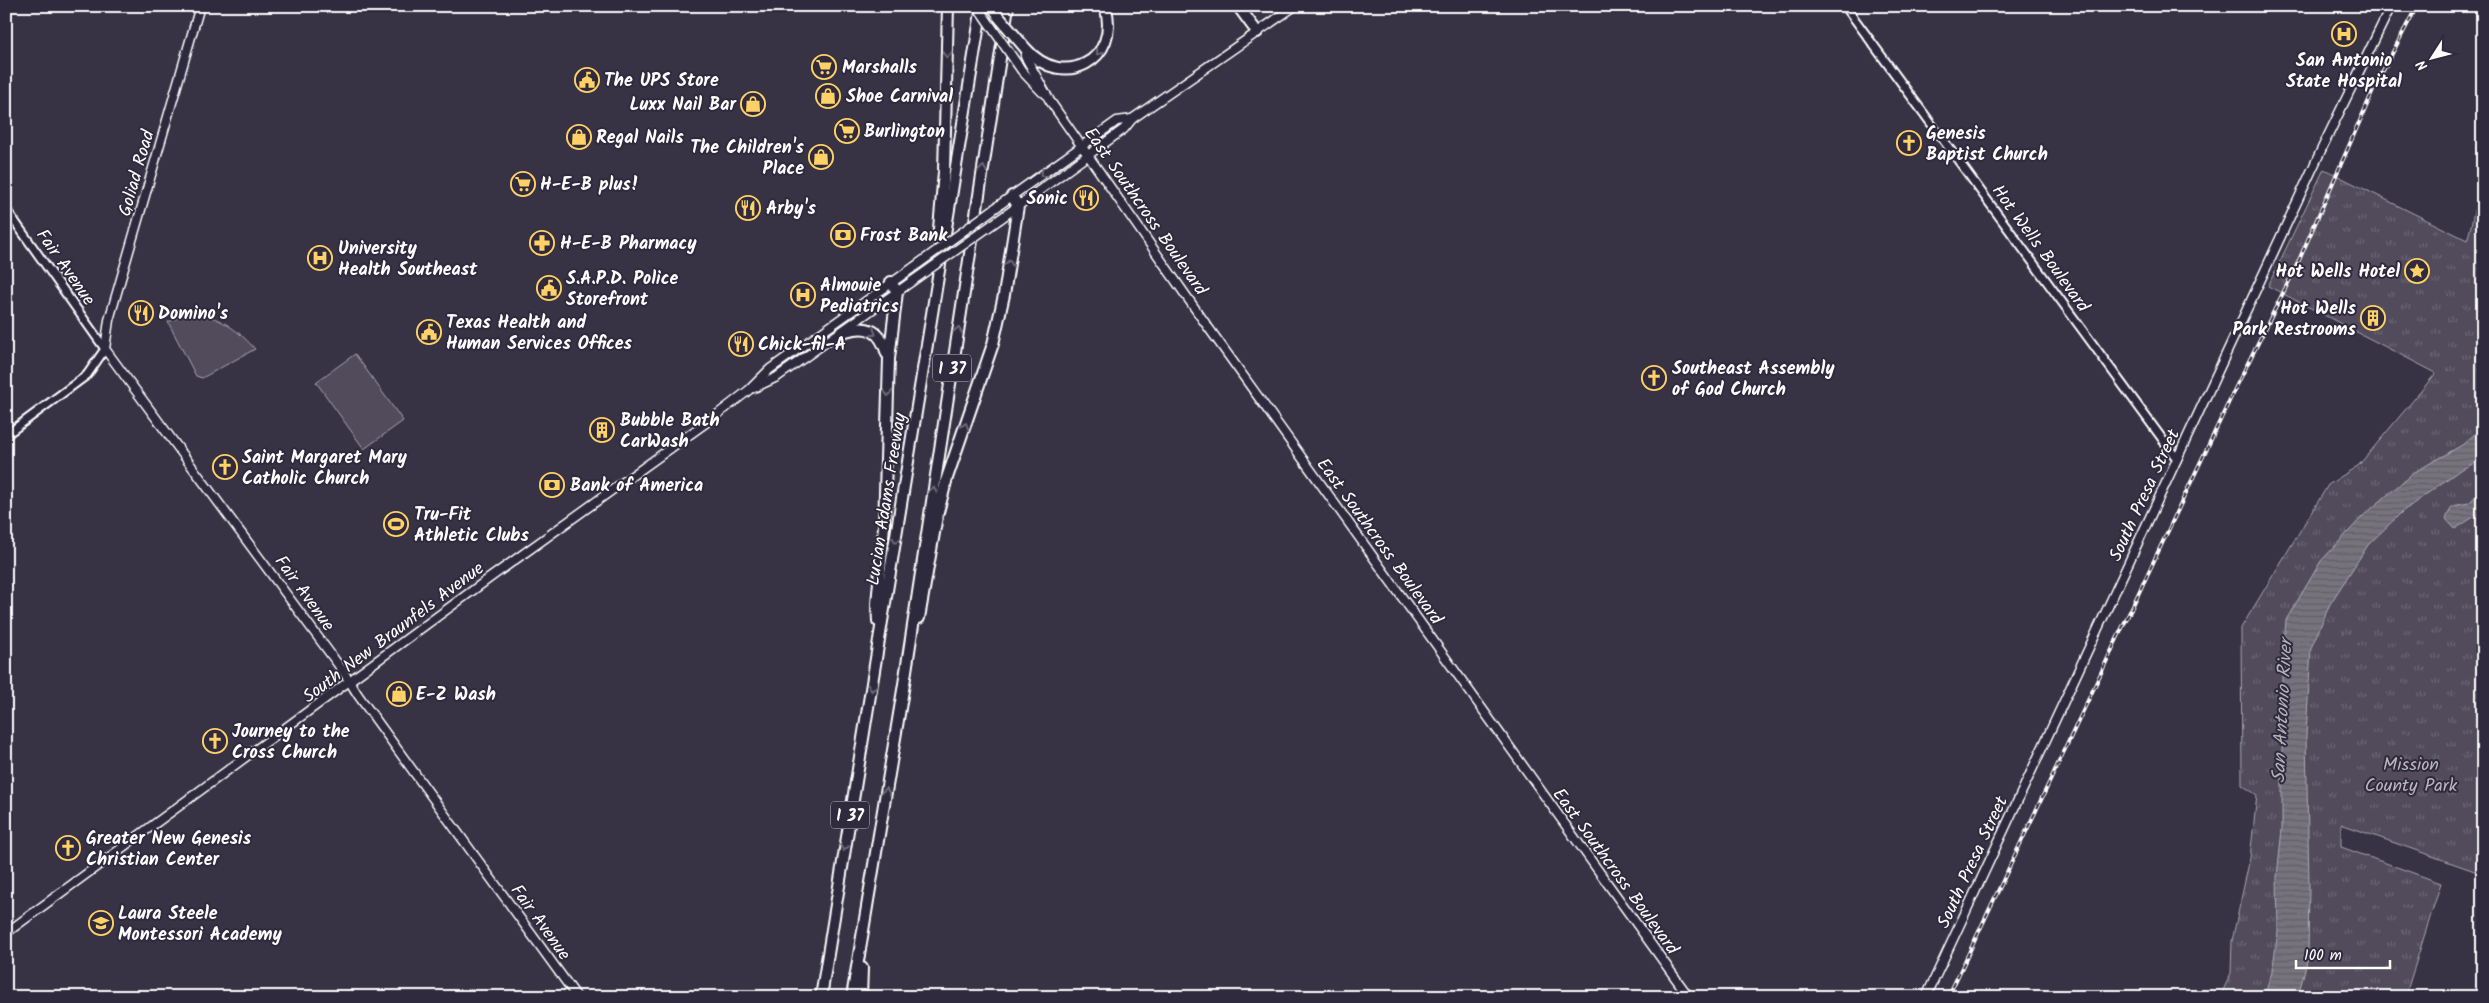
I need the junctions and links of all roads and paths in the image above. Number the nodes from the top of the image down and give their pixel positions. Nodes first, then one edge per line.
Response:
1 (200, 6) edge
2 (948, 6) edge
3 (976, 6) edge
4 (982, 6) edge
5 (991, 6) edge
6 (1008, 6) edge
7 (1014, 6) edge
8 (1105, 6) edge
9 (1238, 6) edge
10 (1295, 6) edge
11 (1845, 6) edge
12 (2391, 6) edge
13 (998, 16) joint
14 (1257, 32) junction
15 (1026, 52) junction
16 (997, 77) junction
17 (1050, 101) junction
18 (1132, 119) junction
19 (1082, 145) junction
20 (1089, 155) junction
21 (1012, 196) junction
22 (1018, 206) junction
23 (6, 209) edge
24 (891, 282) junction
25 (897, 292) junction
26 (931, 319) junction
27 (843, 332) junction
28 (105, 349) junction
29 (889, 359) junction
30 (749, 390) junction
31 (6, 435) edge
32 (2177, 459) junction
33 (880, 640) junction
34 (906, 659) junction
35 (350, 682) junction
36 (864, 926) junction
37 (6, 934) edge
38 (821, 995) edge
39 (577, 997) edge
40 (852, 997) edge
41 (861, 997) edge
42 (1689, 997) edge
43 (1926, 997) edge

1 - 28 main road, Goliad Road
2 -> 26 highway
3 - 17 main road, East Southcross Boulevard, bridge
4 - 26 highway, Lucian Adams Freeway / I 37
5 - 13 main road
6 - 16 highway, I 37
7 - 16 highway
8 -> 15 highway
9 - 14 highway
10 - 14 main road, South New Braunfels Avenue
11 - 32 street, Hot Wells Boulevard
12 - 32 main road, South Presa Street
13 - 15 highway, bridge
14 - 18 main road, South New Braunfels Avenue
15 - 17 main road, East Southcross Boulevard
34 -> 16 highway, I 37
17 - 19 main road, East Southcross Boulevard
18 - 19 main road, South New Braunfels Avenue
18 - 20 main road, South New Braunfels Avenue
19 - 20 main road, East Southcross Boulevard
19 -> 21 main road, South New Braunfels Avenue
20 - 22 main road, South New Braunfels Avenue
20 - 42 main road, East Southcross Boulevard
21 - 22 highway
21 - 24 main road, South New Braunfels Avenue, bridge
22 - 25 main road, South New Braunfels Avenue, bridge
34 -> 22 highway
23 - 28 street, Fair Avenue
24 - 25 highway
24 - 30 main road, South New Braunfels Avenue
25 - 27 main road, South New Braunfels Avenue
25 - 29 highway
26 -> 33 highway, Lucian Adams Freeway / I 37
27 -> 29 highway
27 - 30 main road, South New Braunfels Avenue
28 - 31 street
28 - 35 main road, Fair Avenue
29 -> 33 highway
30 - 35 main road, South New Braunfels Avenue
32 - 43 main road, South Presa Street
33 -> 38 highway, Lucian Adams Freeway / I 37
36 -> 34 highway, I 37
35 - 37 main road, South New Braunfels Avenue
35 - 39 main road, Fair Avenue
36 - 40 highway, I 37
36 - 41 highway

